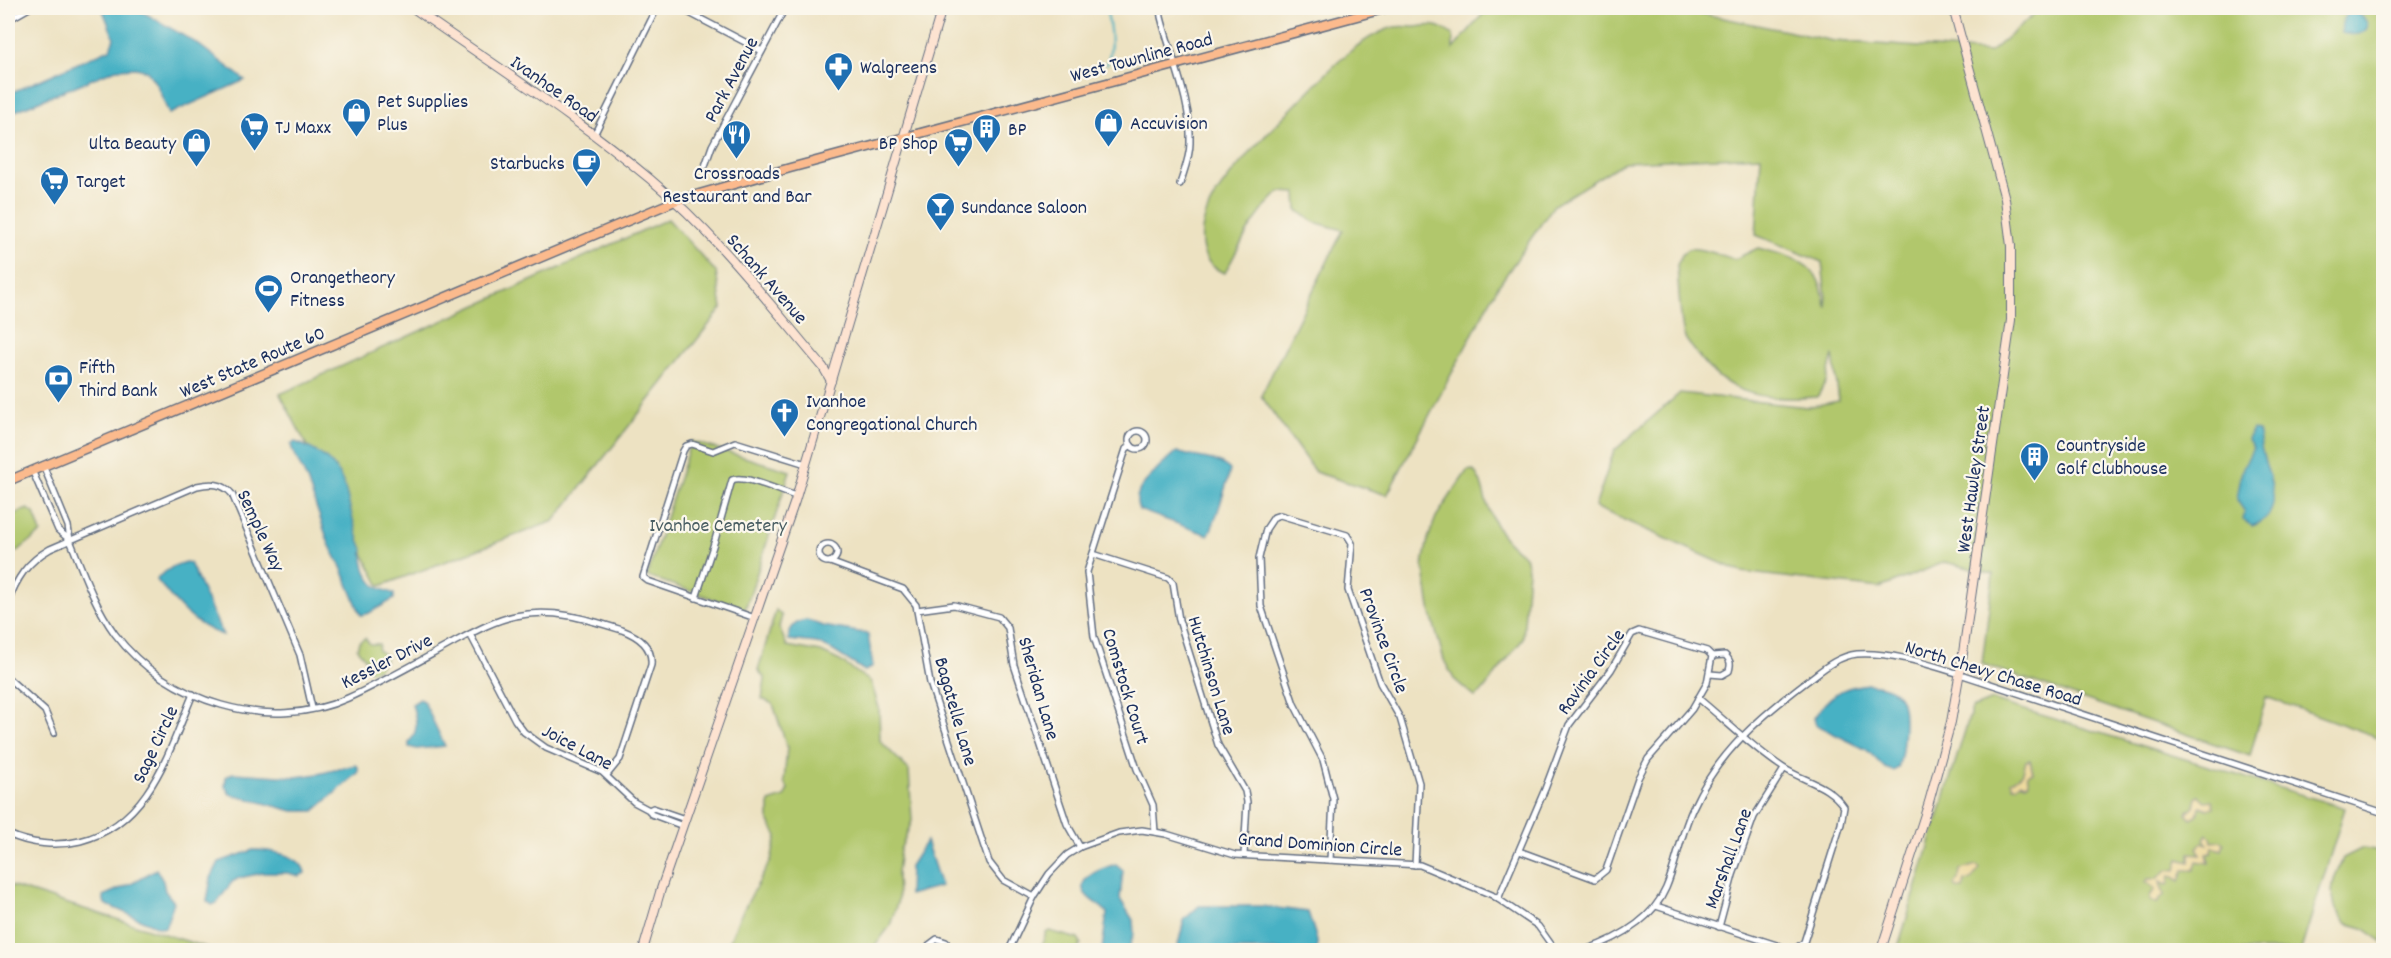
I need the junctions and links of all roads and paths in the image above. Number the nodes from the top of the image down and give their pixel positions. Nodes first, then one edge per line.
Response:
1 (29, 8) edge
2 (413, 8) edge
3 (657, 8) edge
4 (680, 8) edge
5 (785, 8) edge
6 (942, 8) edge
7 (1160, 8) edge
8 (1387, 8) edge
9 (1953, 8) edge
10 (8, 20) edge
11 (762, 51) junction
12 (1174, 65) junction
13 (594, 135) junction
14 (903, 137) junction
15 (705, 166) dead end
16 (1180, 184) dead end
17 (675, 201) junction
18 (831, 381) junction
19 (1131, 445) dead end
20 (806, 464) junction
21 (43, 465) junction
22 (32, 470) junction
23 (8, 481) edge
24 (796, 496) junction
25 (70, 540) junction
26 (1093, 554) junction
27 (830, 562) dead end
28 (696, 598) junction
29 (8, 603) edge
30 (917, 610) junction
31 (755, 618) junction
32 (470, 634) junction
33 (1712, 656) junction
34 (1710, 674) junction
35 (1960, 674) junction
36 (8, 678) edge
37 (194, 694) junction
38 (1698, 698) junction
39 (312, 708) junction
40 (54, 733) dead end
41 (1743, 735) junction
42 (1784, 769) junction
43 (607, 775) junction
44 (2384, 813) edge
45 (684, 822) junction
46 (1155, 832) junction
47 (8, 834) edge
48 (1080, 847) junction
49 (1519, 851) junction
50 (1244, 855) junction
51 (1330, 860) junction
52 (1415, 865) junction
53 (1034, 897) junction
54 (1498, 899) junction
55 (1656, 906) junction
56 (1719, 927) junction
57 (642, 951) edge
58 (928, 951) edge
59 (949, 951) edge
60 (1009, 951) edge
61 (1556, 951) edge
62 (1585, 951) edge
63 (1793, 951) edge
64 (1881, 951) edge

1 - 10 street
2 - 13 main road, Ivanhoe Road
3 - 13 street
4 - 11 street
5 - 11 street, Park Avenue
6 - 14 main road
7 - 12 street
8 - 12 main road, West Townline Road
9 - 35 main road, West Hawley Street
11 - 15 street, Park Avenue
12 - 14 main road, West Townline Road
12 - 16 street
13 - 17 main road, Ivanhoe Road
14 - 17 main road, West Townline Road
14 - 18 main road
17 - 18 main road, Schank Avenue
17 - 21 main road, West State Route 60
18 - 20 main road
19 - 26 street, Comstock Court
20 - 24 main road
20 - 28 street
21 - 22 main road, West State Route 60
21 - 25 street, Kessler Drive
22 - 23 main road, West State Route 60
22 - 25 street, Kessler Drive
24 - 28 street
24 - 31 main road
25 - 29 street
25 - 37 street, Kessler Drive
25 - 39 street, Semple Way
26 - 46 street, Comstock Court
26 - 50 street, Hutchinson Lane
27 - 30 street, Bagatelle Lane
28 - 31 street
30 - 48 street, Sheridan Lane
30 - 53 street, Bagatelle Lane
31 - 45 main road
32 - 39 street, Kessler Drive
32 - 43 street, Joice Lane
32 - 43 street, Kessler Drive
33 - 34 street
33 - 34 street
33 - 49 street, Ravinia Circle
34 - 38 street
35 - 41 street, North Chevy Chase Road
35 - 44 street, North Chevy Chase Road
35 - 64 main road, West Hawley Street
36 - 40 street
37 - 39 street, Kessler Drive
37 - 47 street, Sage Circle
38 - 41 street
38 - 49 street
41 - 42 street
41 - 55 street, North Chevy Chase Road
42 - 56 street, Marshall Lane
42 - 63 street
43 - 45 street, Joice Lane
45 - 57 main road
46 - 48 street, Grand Dominion Circle
46 - 50 street, Grand Dominion Circle
48 - 53 street, Grand Dominion Circle
49 - 54 street, Ravinia Circle
50 - 51 street, Grand Dominion Circle
51 - 52 street, Grand Dominion Circle
51 - 52 street, Province Circle
52 - 54 street, Grand Dominion Circle
53 - 60 street, Grand Dominion Circle
54 - 61 street, Grand Dominion Circle
55 - 56 street
55 - 62 street, North Chevy Chase Road
56 - 63 street
58 - 59 street

